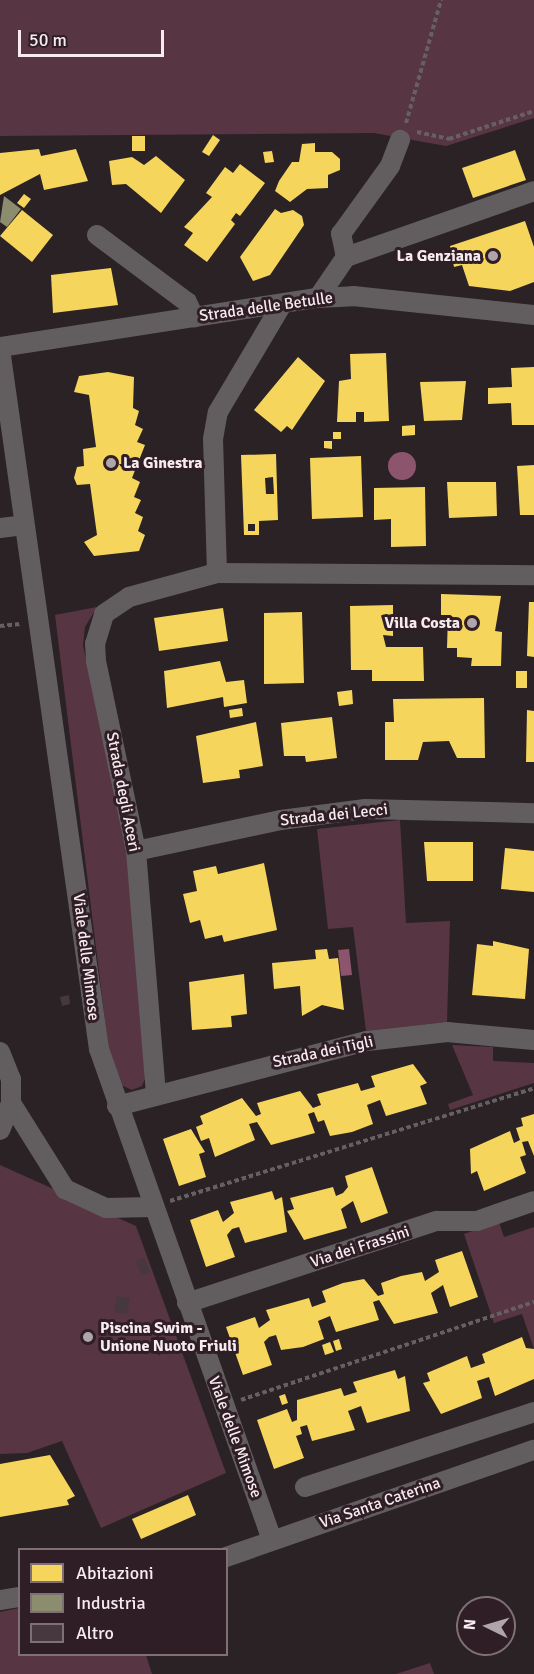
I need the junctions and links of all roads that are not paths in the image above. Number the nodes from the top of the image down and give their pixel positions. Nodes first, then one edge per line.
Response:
1 (400, 140) dead end
2 (534, 191) edge
3 (98, 235) dead end
4 (346, 257) junction
5 (318, 297) junction
6 (282, 304) junction
7 (534, 315) edge
8 (194, 317) junction
9 (0, 348) edge
10 (24, 525) junction
11 (0, 528) edge
12 (217, 573) junction
13 (534, 575) edge
14 (534, 813) edge
15 (136, 851) junction
16 (534, 1040) edge
17 (0, 1052) edge
18 (156, 1094) junction
19 (11, 1103) junction
20 (117, 1106) junction
21 (0, 1130) edge
22 (534, 1202) edge
23 (152, 1207) junction
24 (187, 1303) junction
25 (534, 1412) edge
26 (534, 1450) edge
27 (305, 1487) dead end
28 (272, 1540) junction
29 (228, 1556) edge
30 (18, 1597) edge
31 (0, 1600) edge

1 - 4 street
2 - 4 street
3 - 8 street
4 - 5 street
5 - 6 street, Strada delle Betulle
5 - 7 street, Strada delle Betulle
6 - 8 street, Strada delle Betulle
6 - 12 street
8 - 9 street, Strada delle Betulle
9 - 10 street, Viale delle Mimose
10 - 11 street
10 - 20 street, Viale delle Mimose
12 - 13 street, Strada degli Aceri
12 - 15 street, Strada degli Aceri
14 - 15 street, Strada dei Lecci
15 - 18 street, Strada degli Aceri
16 - 18 street, Strada dei Tigli
17 - 19 street
18 - 20 street, Strada dei Tigli
19 - 21 street
19 - 23 street
20 - 23 street, Viale delle Mimose
22 - 24 street, Via dei Frassini
23 - 24 street, Viale delle Mimose
24 - 28 street, Viale delle Mimose
25 - 27 street
26 - 28 street, Via Santa Caterina
28 - 29 street, Via Santa Caterina
30 - 31 street

